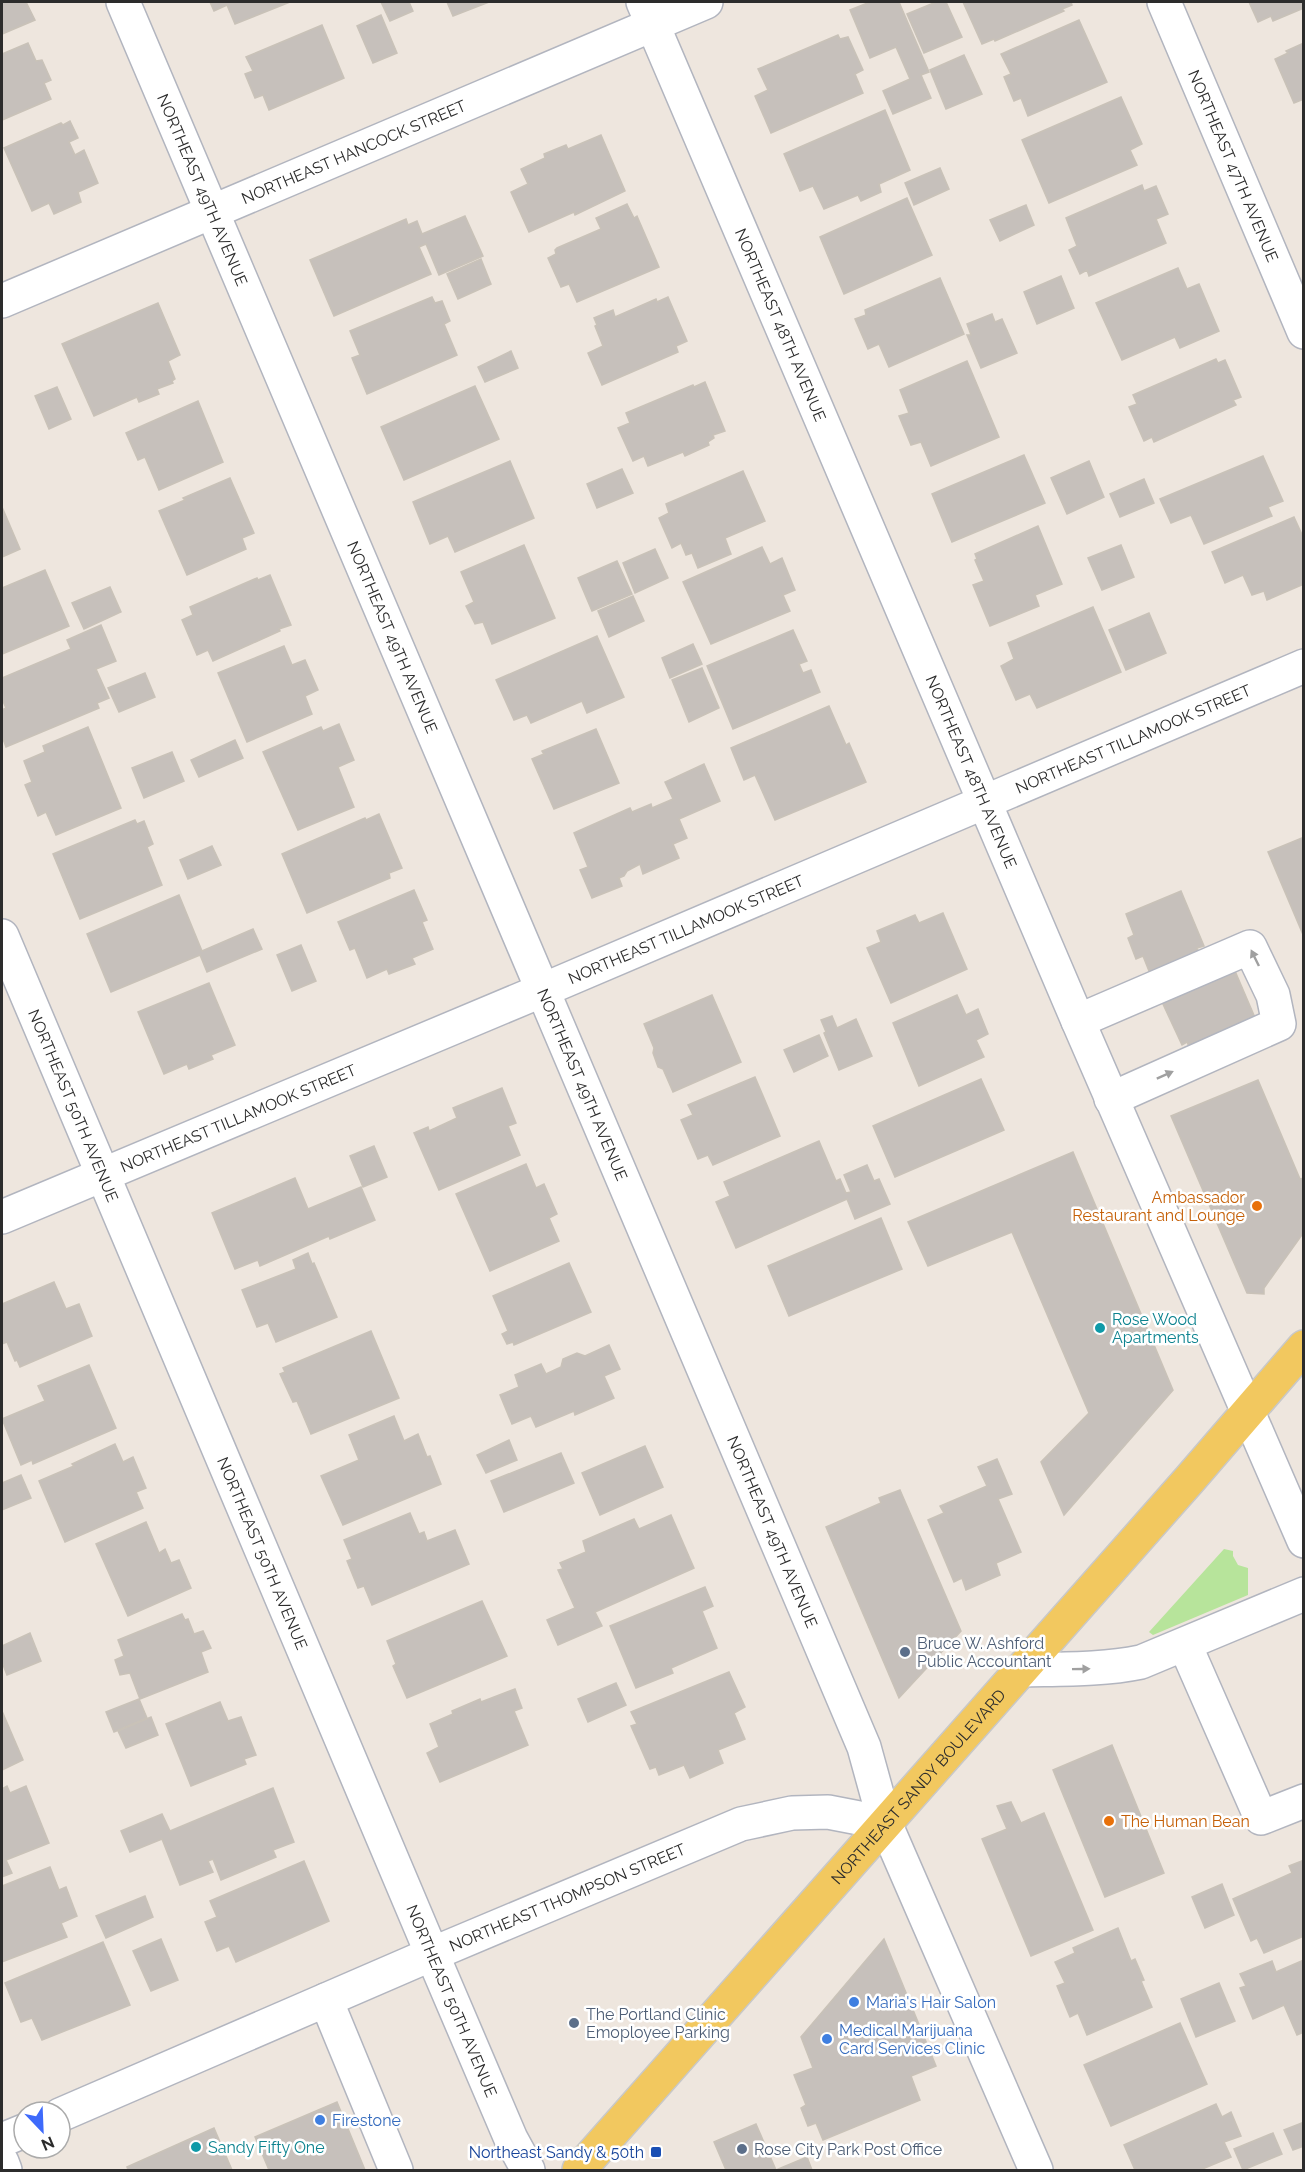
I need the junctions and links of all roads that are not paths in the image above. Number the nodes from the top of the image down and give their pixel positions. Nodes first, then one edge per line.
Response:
1 (123, 2) edge
2 (706, 2) edge
3 (1164, 2) edge
4 (648, 13) edge
5 (212, 212) junction
6 (2, 301) edge
7 (1304, 332) edge
8 (1304, 666) edge
9 (985, 802) junction
10 (2, 936) edge
11 (543, 990) junction
12 (1078, 1021) junction
13 (1111, 1099) junction
14 (103, 1175) junction
15 (2, 1217) edge
16 (1304, 1347) edge
17 (1247, 1414) junction
18 (1304, 1541) edge
19 (1304, 1594) edge
20 (1185, 1645) junction
21 (1022, 1670) junction
22 (1304, 1801) edge
23 (885, 1823) junction
24 (432, 1954) junction
25 (326, 2000) junction
26 (72, 2110) edge
27 (2, 2162) edge
28 (5, 2170) edge
29 (396, 2170) edge
30 (528, 2170) edge
31 (579, 2170) edge
32 (1036, 2170) edge

1 - 5 street, NORTHEAST 49TH AVENUE
2 - 4 street, NORTHEAST HANCOCK STREET
3 - 7 street, NORTHEAST 47TH AVENUE
4 - 5 street, NORTHEAST HANCOCK STREET
4 - 9 street, NORTHEAST 48TH AVENUE
5 - 6 street, NORTHEAST HANCOCK STREET
5 - 11 street, NORTHEAST 49TH AVENUE
8 - 9 street, NORTHEAST TILLAMOOK STREET
9 - 11 street, NORTHEAST TILLAMOOK STREET
9 - 12 street, NORTHEAST 48TH AVENUE
10 - 14 street, NORTHEAST 50TH AVENUE
11 - 14 street, NORTHEAST TILLAMOOK STREET
11 - 23 street, NORTHEAST 49TH AVENUE
12 - 13 street, NORTHEAST 48TH AVENUE
13 -> 12 street
13 - 17 street, NORTHEAST 48TH AVENUE
14 - 15 street, NORTHEAST TILLAMOOK STREET
14 - 24 street, NORTHEAST 50TH AVENUE
16 - 17 main road, NORTHEAST SANDY BOULEVARD
17 - 18 street, NORTHEAST 48TH AVENUE
17 - 21 main road, NORTHEAST SANDY BOULEVARD
19 - 20 street
21 -> 20 street
20 - 22 street
21 - 23 main road, NORTHEAST SANDY BOULEVARD
23 - 24 street, NORTHEAST THOMPSON STREET
23 - 31 main road, NORTHEAST SANDY BOULEVARD
23 - 32 street, NORTHEAST 49TH AVENUE
24 - 25 street, NORTHEAST THOMPSON STREET
24 - 30 street, NORTHEAST 50TH AVENUE
25 - 26 street, NORTHEAST THOMPSON STREET
25 - 29 street
27 - 28 street

